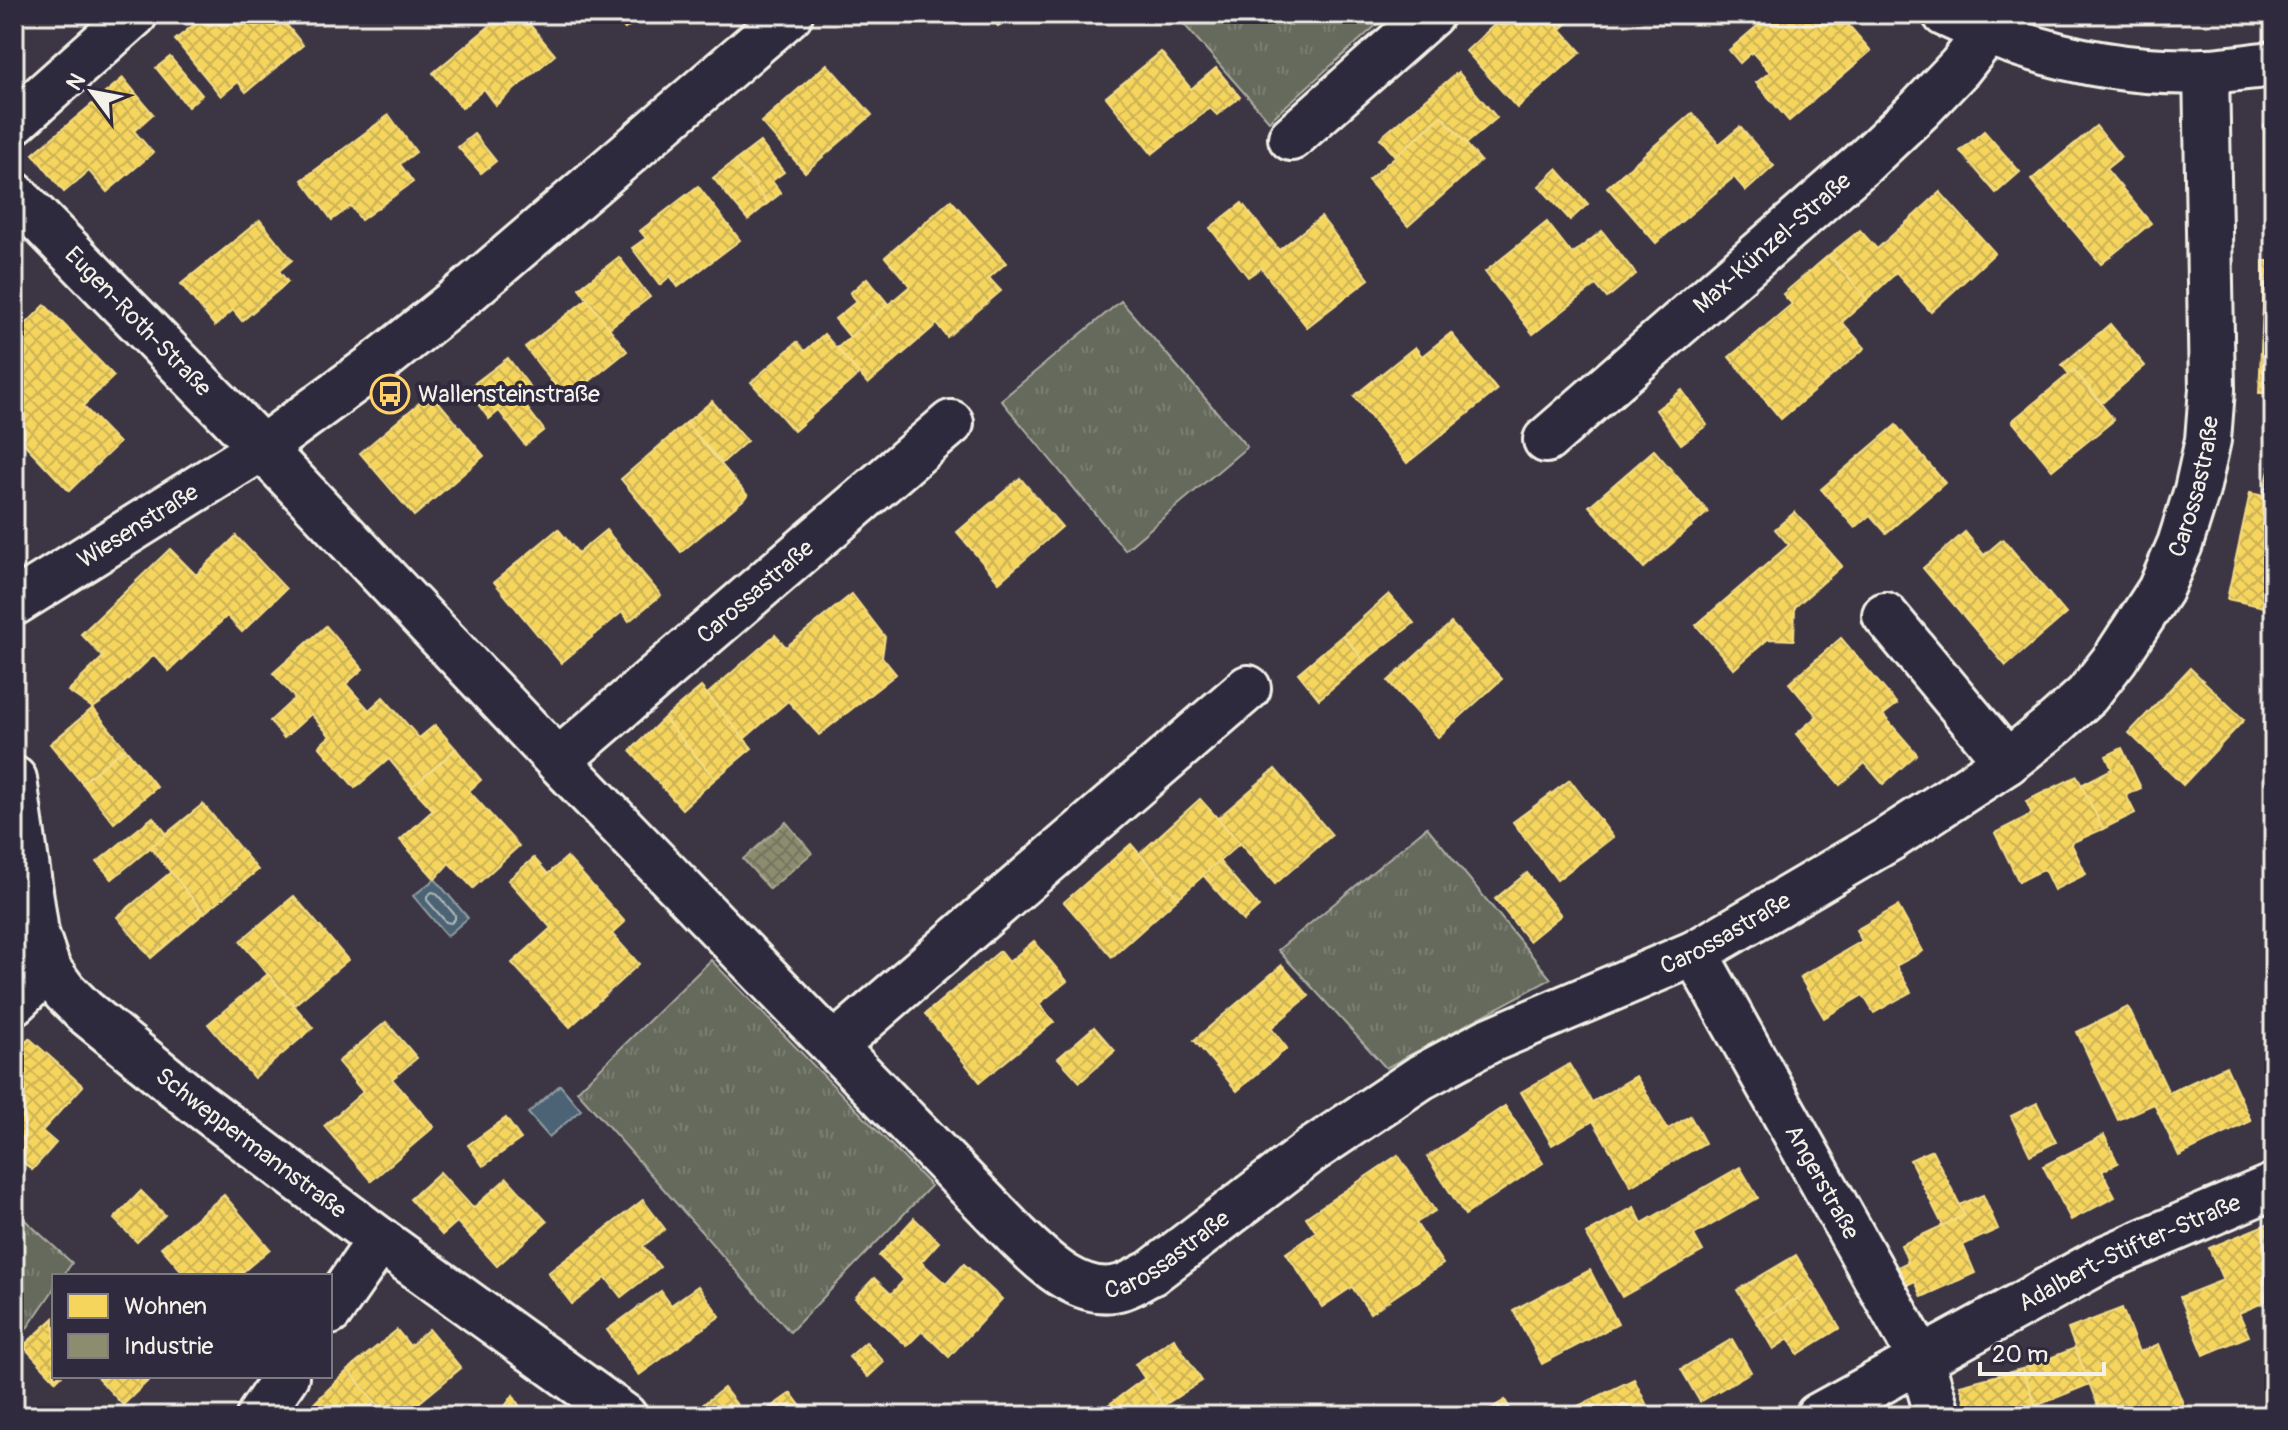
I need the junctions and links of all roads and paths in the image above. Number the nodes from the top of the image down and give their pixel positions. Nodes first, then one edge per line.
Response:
1 (790, 14) edge
2 (1431, 14) edge
3 (1945, 14) edge
4 (108, 22) edge
5 (1986, 24) edge
6 (2274, 64) edge
7 (2206, 71) junction
8 (14, 122) edge
9 (1291, 138) dead end
10 (14, 194) edge
11 (951, 423) dead end
12 (1546, 440) dead end
13 (262, 448) junction
14 (14, 603) edge
15 (1885, 615) dead end
16 (1248, 688) dead end
17 (558, 761) junction
18 (2007, 762) junction
19 (14, 779) edge
20 (1695, 953) junction
21 (48, 969) junction
22 (14, 1002) edge
23 (835, 1045) junction
24 (2274, 1186) edge
25 (380, 1240) junction
26 (332, 1309) edge
27 (1921, 1359) junction
28 (285, 1378) edge
29 (259, 1416) edge
30 (624, 1416) edge
31 (1818, 1416) edge
32 (1938, 1416) edge

1 - 13 street
2 - 9 street
3 - 5 street
4 - 8 street
5 - 7 street
5 - 12 street, Max-Künzel-Straße
6 - 7 street
7 - 18 street, Carossastraße
10 - 13 street, Eugen-Roth-Straße
11 - 17 street, Carossastraße
13 - 14 street, Wiesenstraße
13 - 17 street, Carossastraße
15 - 18 street
16 - 23 street
17 - 23 street, Carossastraße
18 - 20 street, Carossastraße
19 - 21 street, Schweppermannstraße
20 - 23 street, Carossastraße
20 - 27 street, Angerstraße
21 - 22 street
21 - 25 street, Schweppermannstraße
24 - 27 street, Adalbert-Stifter-Straße
25 - 26 street
25 - 30 street, Schweppermannstraße
27 - 31 street, Adalbert-Stifter-Straße
27 - 32 street, Angerstraße
28 - 29 street

